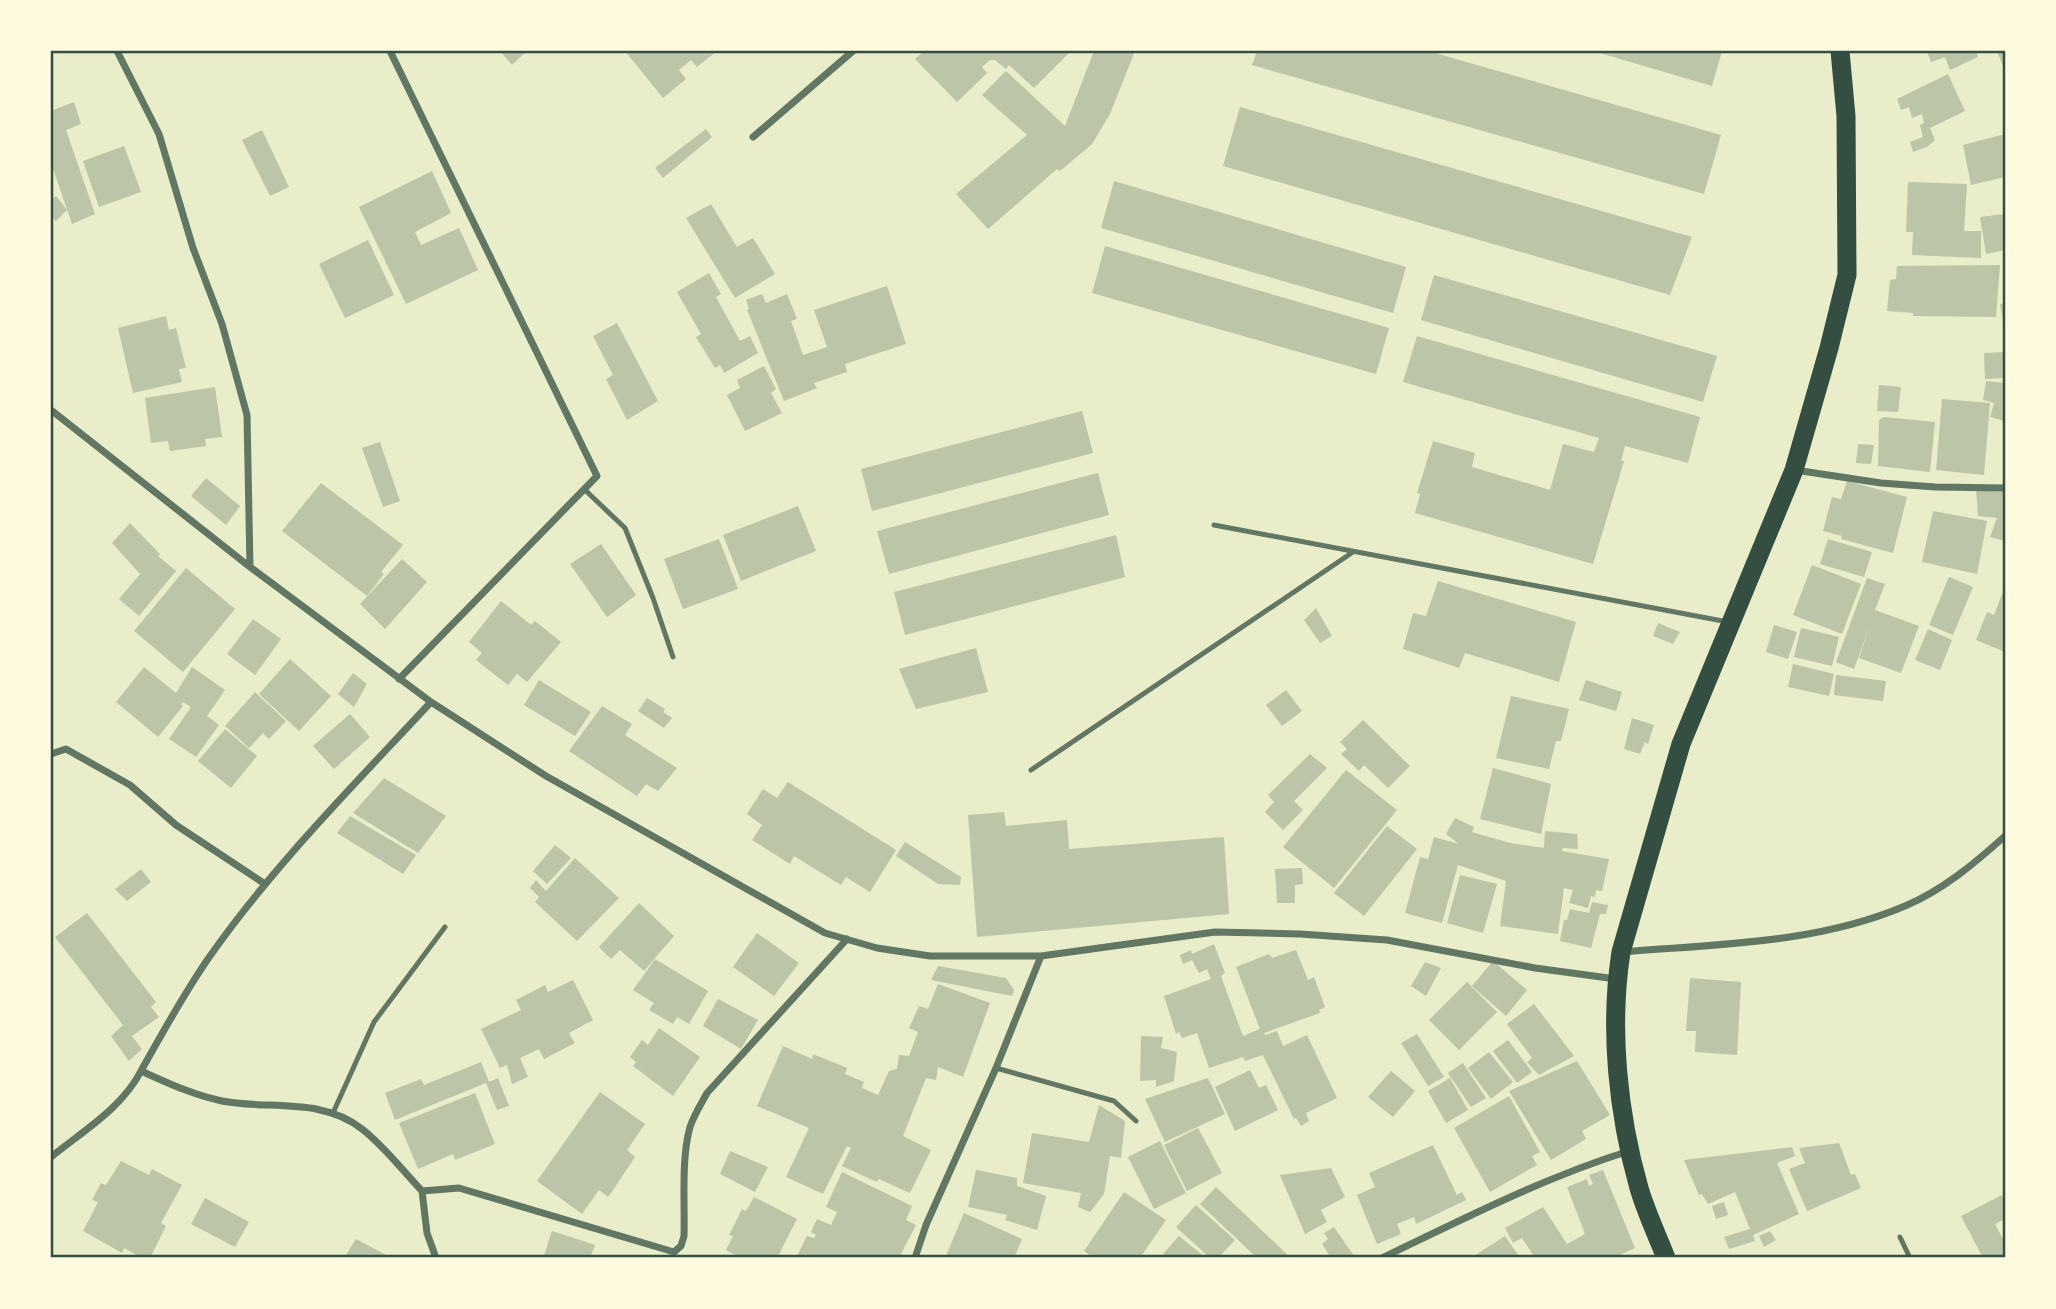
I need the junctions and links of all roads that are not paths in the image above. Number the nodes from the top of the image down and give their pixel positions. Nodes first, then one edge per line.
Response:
1 (117, 51) edge
2 (390, 51) edge
3 (853, 51) edge
4 (1840, 51) edge
5 (753, 137) dead end
6 (51, 410) edge
7 (1794, 470) junction
8 (2005, 488) edge
9 (584, 489) junction
10 (1214, 525) dead end
11 (1353, 551) junction
12 (250, 567) junction
13 (1731, 623) junction
14 (673, 657) dead end
15 (399, 678) junction
16 (431, 702) junction
17 (51, 754) edge
18 (1031, 770) dead end
19 (2005, 836) edge
20 (265, 884) junction
21 (445, 928) dead end
22 (847, 939) junction
23 (1621, 952) junction
24 (1041, 956) junction
25 (1617, 979) junction
26 (996, 1068) junction
27 (141, 1071) junction
28 (333, 1113) junction
29 (1136, 1121) dead end
30 (1630, 1151) junction
31 (51, 1157) edge
32 (422, 1191) junction
33 (1900, 1237) dead end
34 (436, 1258) edge
35 (915, 1258) edge
36 (1382, 1258) edge
37 (1666, 1258) edge
38 (1910, 1258) edge

1 - 12 street
2 - 9 street
3 - 5 street
4 - 7 highway
6 - 12 street
7 - 8 street
7 - 13 highway
9 - 14 lane
9 - 15 street
10 - 11 lane
11 - 13 lane
11 - 18 lane
12 - 15 street
13 - 23 highway
15 - 16 street
16 - 20 street
16 - 22 street
17 - 20 street
19 - 23 street
20 - 27 street
21 - 28 lane
22 - 24 street
22 - 32 street
23 - 25 highway
24 - 25 street
24 - 26 street
25 - 30 highway
26 - 29 lane
26 - 35 street
27 - 28 street
27 - 31 street
28 - 32 street
30 - 36 street
30 - 37 highway
32 - 34 street
33 - 38 lane

